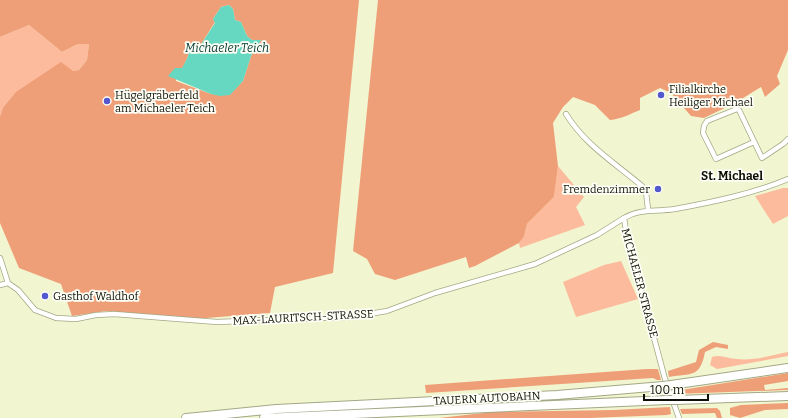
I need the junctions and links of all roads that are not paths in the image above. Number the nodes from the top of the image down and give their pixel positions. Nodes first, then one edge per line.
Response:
1 (566, 114) dead end
2 (788, 139) edge
3 (754, 142) junction
4 (788, 179) edge
5 (648, 210) junction
6 (624, 218) junction
7 (0, 258) edge
8 (8, 283) junction
9 (0, 284) edge
10 (788, 368) edge
11 (788, 396) edge
12 (186, 418) edge
13 (264, 418) edge
14 (680, 418) edge

1 - 5 street
2 - 3 street
3 - 3 street
4 - 5 street, MICHAELER STRASSE
5 - 6 street, MICHAELER STRASSE
6 - 8 street, MAX-LAURITSCH-STRASSE
6 - 14 street, MICHAELER STRASSE
7 - 8 street
8 - 9 street
10 - 12 highway, TAUERN AUTOBAHN
11 - 13 highway, TAUERN AUTOBAHN, bridge

